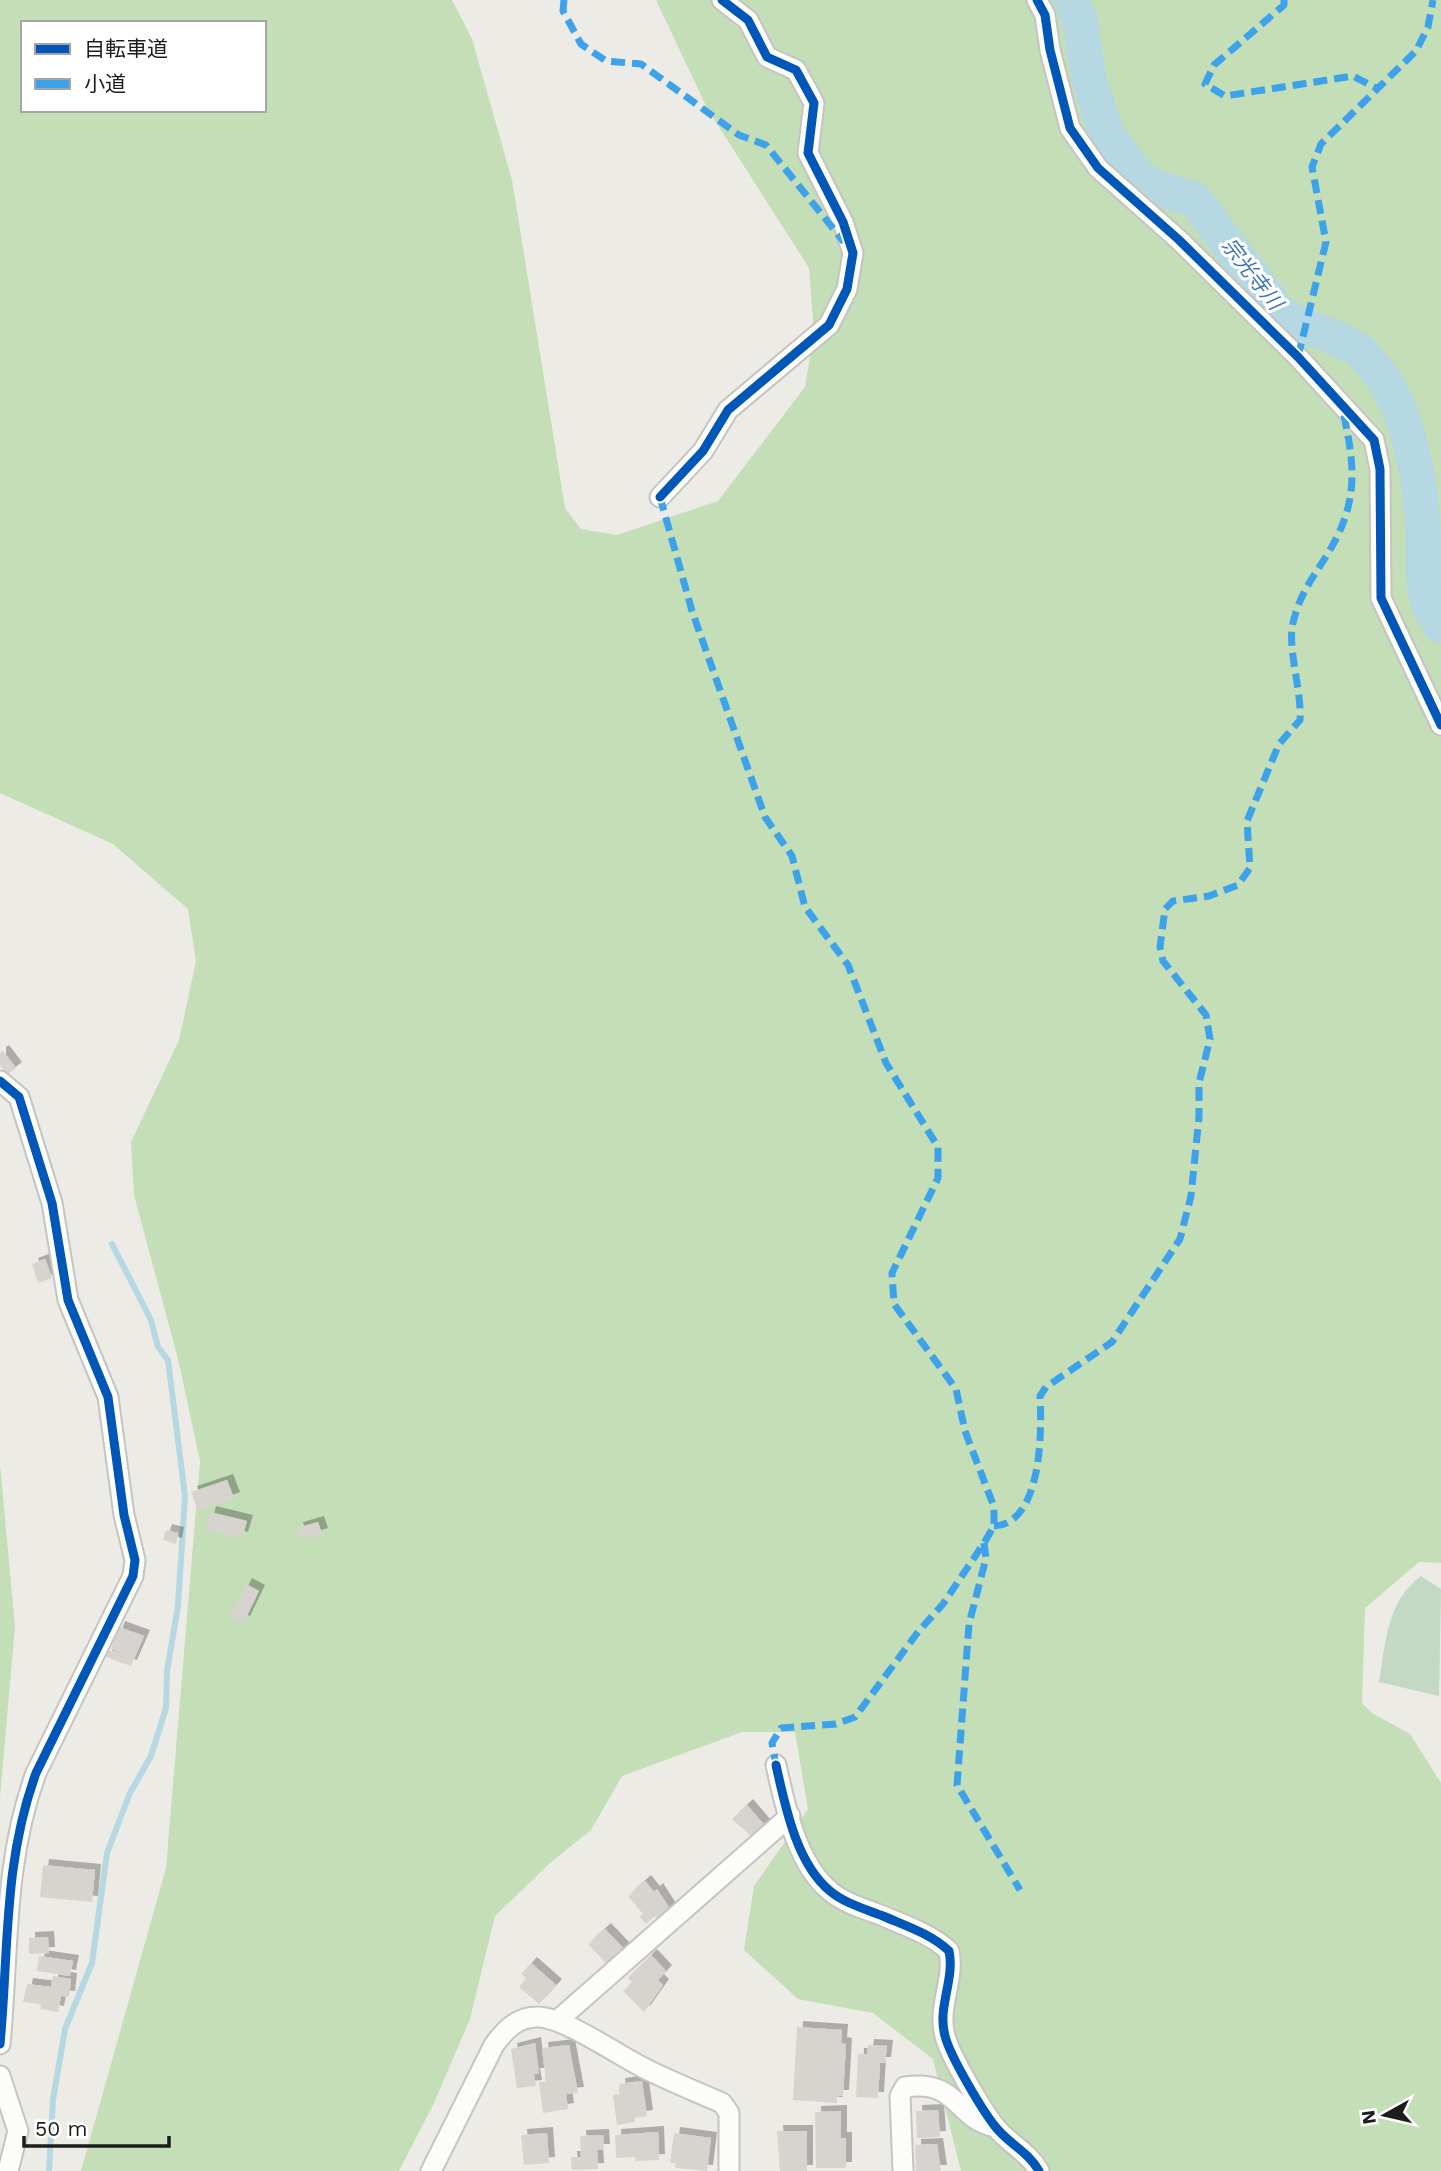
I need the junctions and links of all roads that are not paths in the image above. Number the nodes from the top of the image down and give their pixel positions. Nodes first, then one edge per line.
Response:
1 (722, 0) edge
2 (1037, 0) edge
3 (660, 496) dead end
4 (1441, 725) edge
5 (0, 1081) edge
6 (776, 1765) dead end
7 (790, 1816) junction
8 (557, 2021) junction
9 (0, 2043) edge
10 (0, 2076) edge
11 (995, 2127) junction
12 (8, 2171) edge
13 (431, 2171) edge
14 (729, 2171) edge
15 (903, 2171) edge
16 (1039, 2171) edge

1 - 3 street
2 - 4 street
5 - 9 street
6 - 7 street
7 - 8 street
7 - 11 street
8 - 13 street
8 - 14 street
10 - 12 street
11 - 15 street
11 - 16 street

